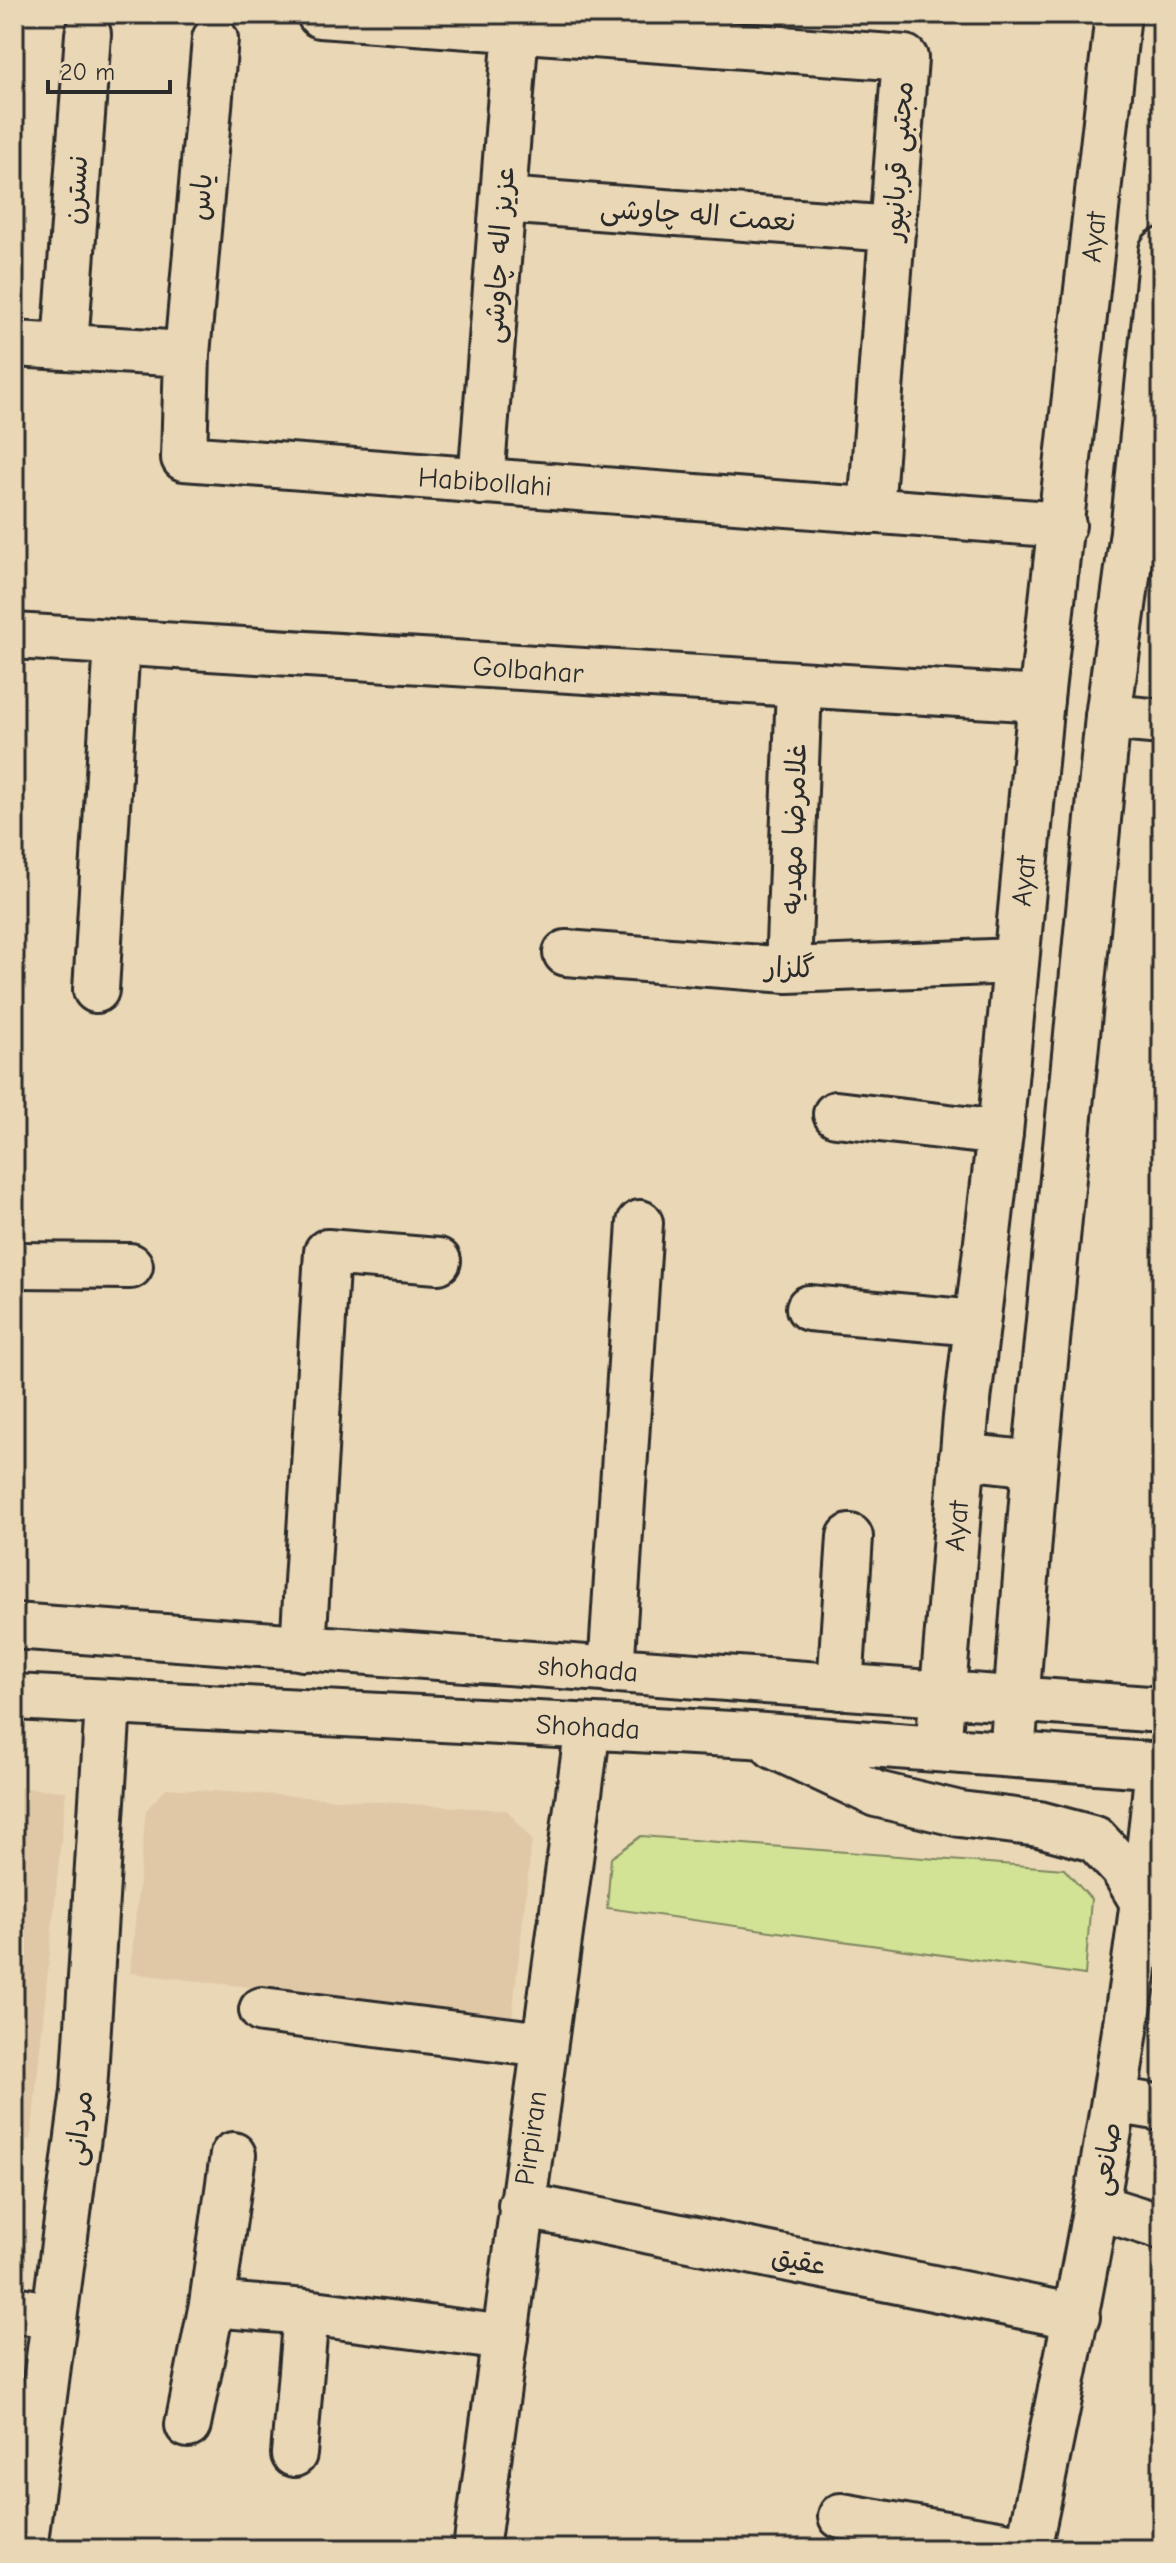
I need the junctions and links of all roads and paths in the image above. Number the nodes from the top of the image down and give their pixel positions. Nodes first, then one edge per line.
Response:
1 (1118, 14) edge
2 (320, 15) edge
3 (516, 29) junction
4 (88, 34) dead end
5 (215, 39) dead end
6 (503, 200) junction
7 (893, 229) junction
8 (1162, 251) edge
9 (14, 344) edge
10 (65, 346) junction
11 (187, 354) junction
12 (481, 482) junction
13 (871, 511) junction
14 (1063, 525) junction
15 (1148, 532) edge
16 (14, 636) edge
17 (117, 643) junction
18 (799, 687) junction
19 (1041, 699) junction
20 (1108, 717) junction
21 (1162, 722) edge
22 (566, 953) dead end
23 (1016, 961) junction
24 (788, 970) junction
25 (96, 990) dead end
26 (836, 1114) dead end
27 (1000, 1133) junction
28 (640, 1223) dead end
29 (438, 1261) dead end
30 (14, 1265) edge
31 (130, 1266) dead end
32 (809, 1308) dead end
33 (976, 1323) junction
34 (962, 1456) junction
35 (1035, 1464) junction
36 (850, 1537) dead end
37 (14, 1626) edge
38 (303, 1648) junction
39 (611, 1671) junction
40 (840, 1687) junction
41 (944, 1694) junction
42 (14, 1697) edge
43 (1016, 1698) junction
44 (108, 1704) junction
45 (1162, 1710) edge
46 (588, 1727) junction
47 (751, 1735) junction
48 (938, 1749) junction
49 (1012, 1754) junction
50 (1160, 1766) edge
51 (1145, 1906) junction
52 (262, 2010) dead end
53 (544, 2045) junction
54 (1115, 2100) junction
55 (1162, 2108) edge
56 (233, 2155) dead end
57 (521, 2205) junction
58 (1098, 2207) junction
59 (1162, 2227) edge
60 (212, 2304) junction
61 (34, 2312) edge
62 (306, 2312) junction
63 (1077, 2317) junction
64 (505, 2338) junction
65 (188, 2425) dead end
66 (294, 2454) dead end
67 (841, 2516) dead end
68 (24, 2549) edge
69 (476, 2549) edge
70 (1029, 2549) edge

1 - 14 main road, Ayat
2 - 3 main road
3 - 6 main road, عزیز اله چاوشی
3 - 7 main road, مجتبی قربانپور
4 - 10 main road, نسترن
5 - 11 main road, یاس
6 - 7 main road, نعمت اله چاوشی
6 - 12 main road, عزیز اله چاوشی
7 - 13 main road, مجتبی قربانپور
8 - 15 main road
9 - 10 main road
10 - 11 main road
11 - 12 main road, Habibollahi
12 - 13 main road, Habibollahi
13 - 14 main road, Habibollahi
14 - 19 main road, Ayat
15 - 20 main road
16 - 17 main road, Golbahar
17 - 18 main road, Golbahar
17 - 25 main road
18 - 19 main road, Golbahar
18 - 24 main road, غلامرضا مهدیه
19 - 23 main road, Ayat
20 - 21 main road
20 - 35 main road
22 - 24 main road, گلزار
23 - 24 main road, گلزار
23 - 27 main road, Ayat
26 - 27 main road
27 - 33 main road, Ayat
28 - 39 main road
29 - 38 main road
30 - 31 main road
32 - 33 main road
33 - 34 main road, Ayat
34 - 35 main road
34 - 41 main road, Ayat
35 - 43 main road
36 - 40 main road
37 - 38 main road, shohada
38 - 39 main road, shohada
39 - 40 main road, shohada
40 - 41 main road, shohada
41 - 43 main road, shohada
41 - 48 main road, Ayat
42 - 44 main road, Shohada
43 - 45 main road, shohada
43 - 49 main road
44 - 46 main road, Shohada
44 - 61 main road, مردانی
46 - 47 main road, Shohada
46 - 53 main road, Pirpiran
47 - 48 main road, Shohada
47 - 51 main road
48 - 49 main road, Shohada
49 - 50 main road, Shohada
50 - 51 main road, صانعی
51 - 54 main road, صانعی
52 - 53 main road
53 - 57 main road, Pirpiran
54 - 55 main road
54 - 58 main road, صانعی
56 - 60 main road
57 - 63 main road, عقیق
57 - 64 main road, Pirpiran
58 - 59 main road
58 - 63 main road, صانعی
60 - 62 main road
60 - 65 main road
61 - 68 main road, مردانی
62 - 64 main road
62 - 66 main road
63 - 70 main road, صانعی
64 - 69 main road, Pirpiran
67 - 70 main road

